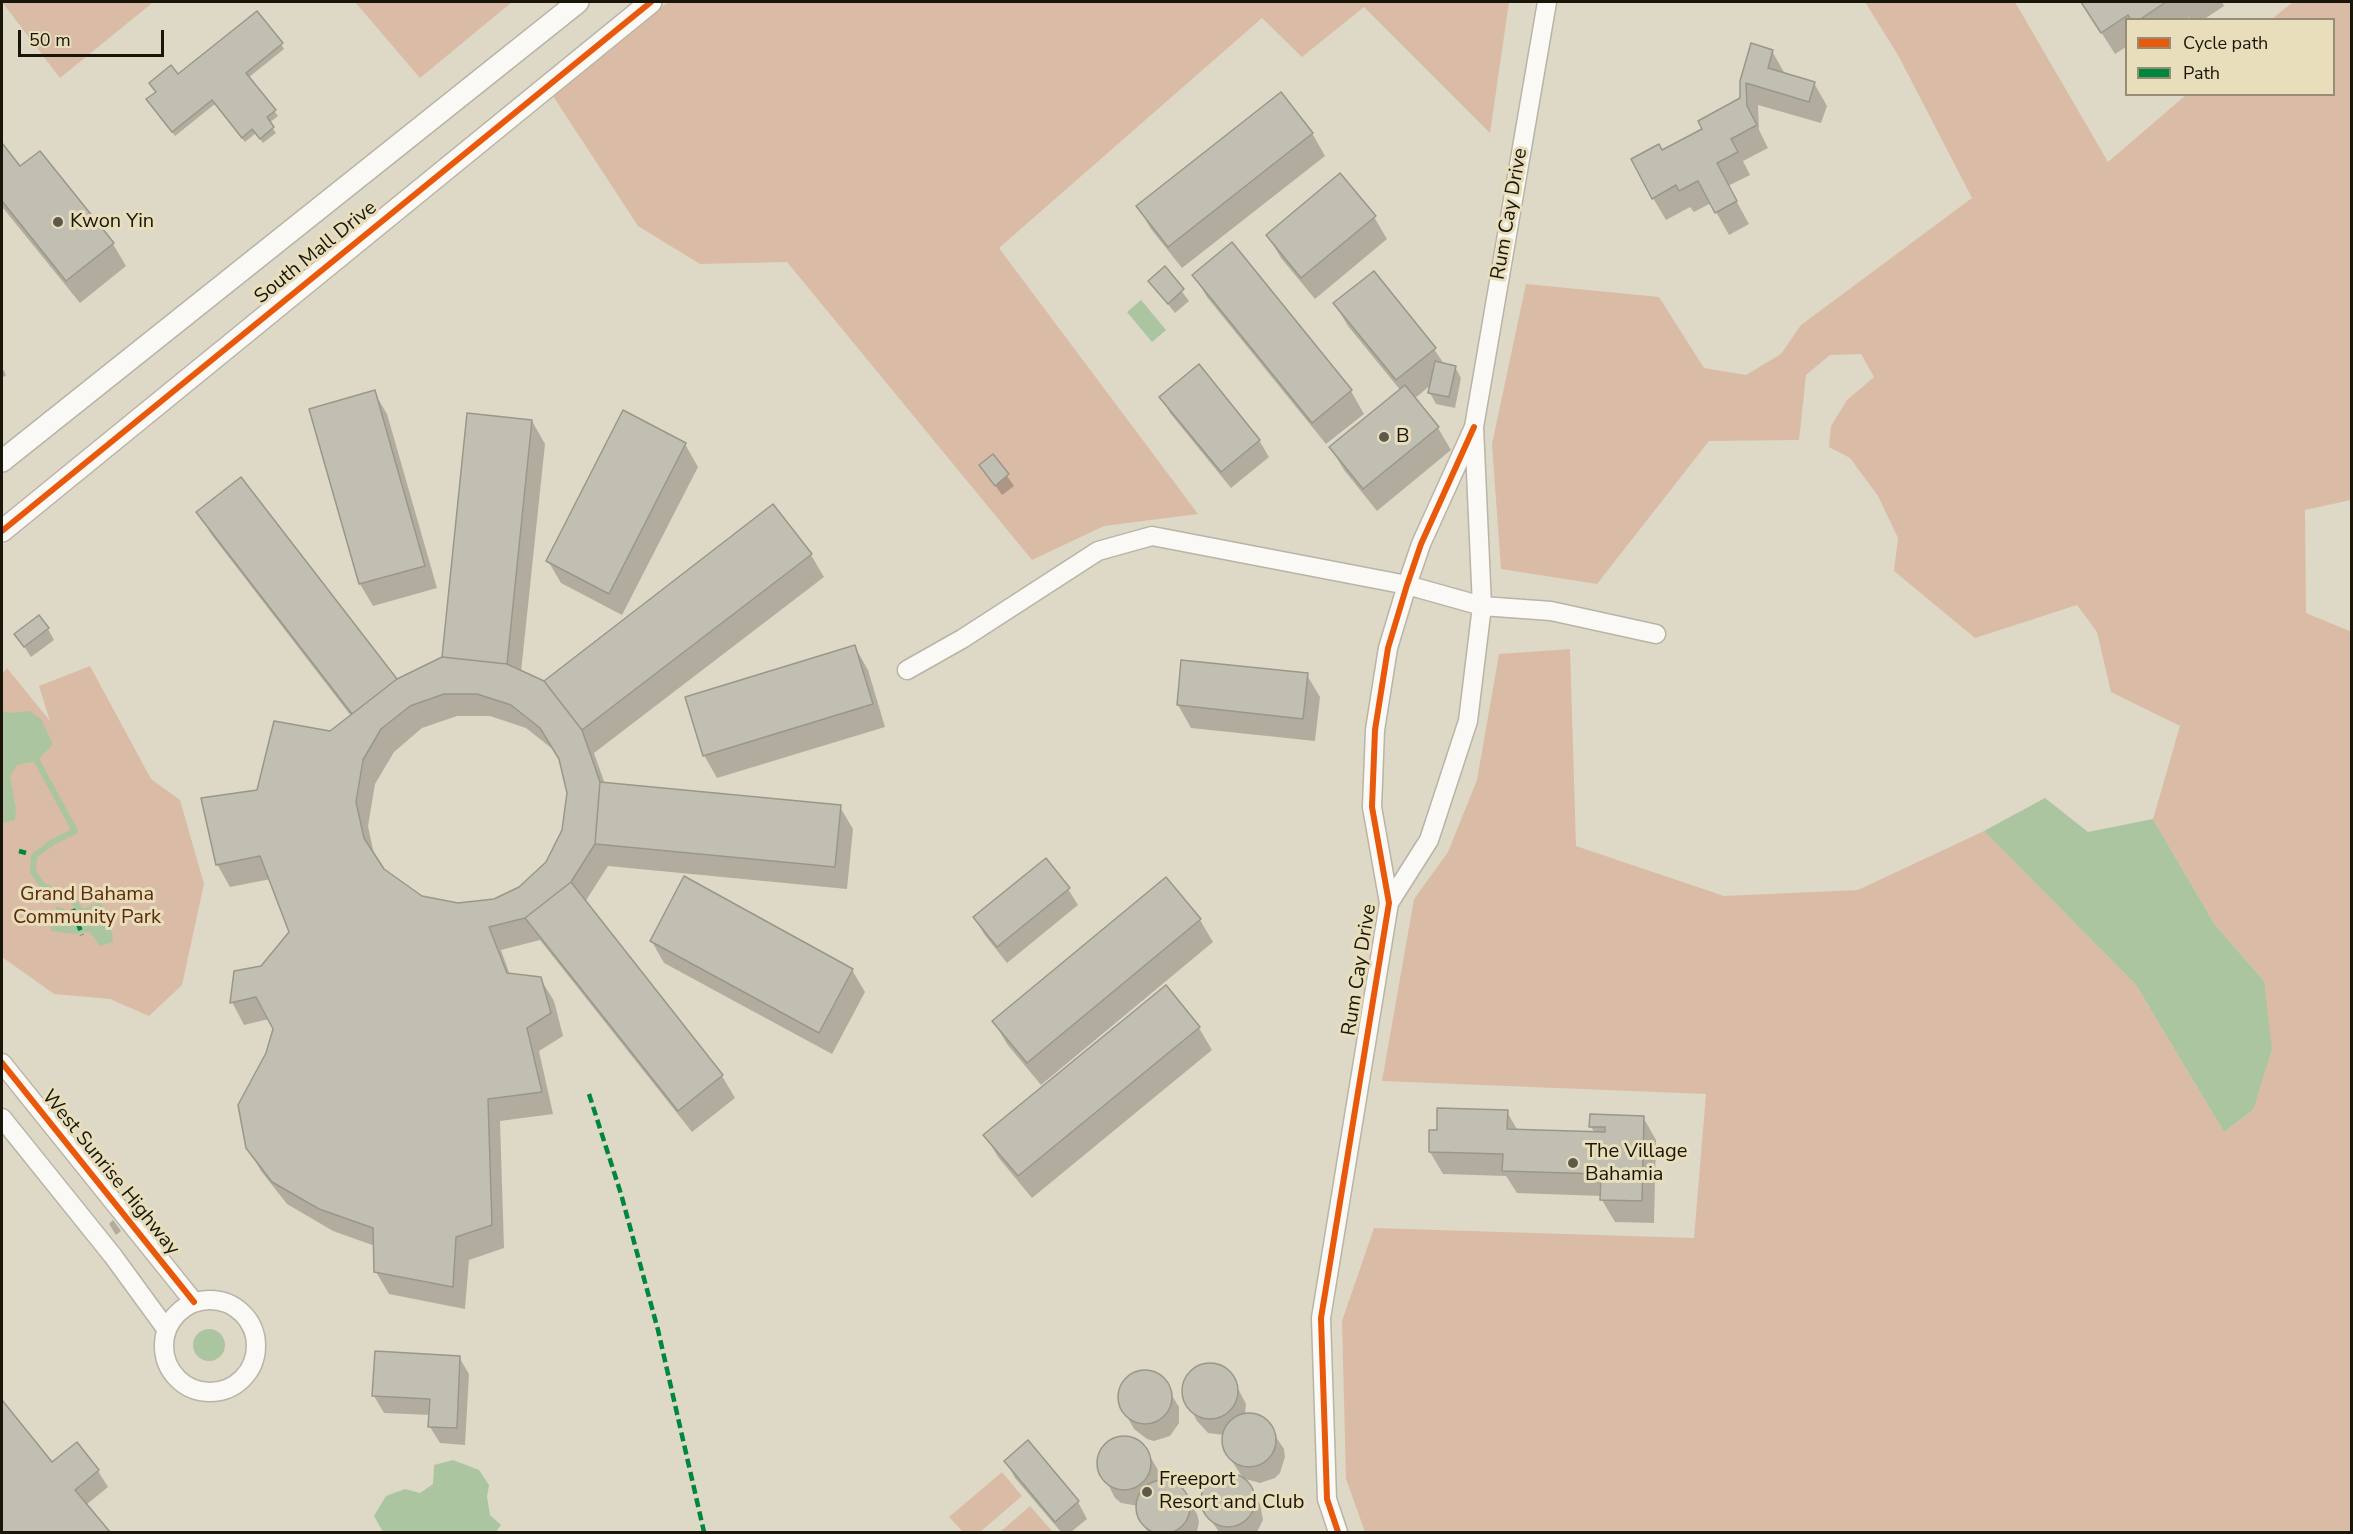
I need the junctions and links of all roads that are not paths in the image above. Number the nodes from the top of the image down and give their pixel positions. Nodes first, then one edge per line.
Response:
1 (578, 2) edge
2 (651, 2) edge
3 (1547, 2) edge
4 (1474, 427) junction
5 (2, 460) edge
6 (2, 531) edge
7 (1407, 585) junction
8 (1482, 606) junction
9 (1656, 634) dead end
10 (908, 670) dead end
11 (1389, 903) junction
12 (2, 1063) edge
13 (2, 1118) edge
14 (194, 1302) junction
15 (167, 1330) junction
16 (1338, 1533) edge

1 - 5 street, South Mall Drive
2 - 6 street, South Mall Drive
3 - 4 street, Rum Cay Drive
4 - 7 street, Rum Cay Drive
4 - 8 street, Rum Cay Drive
7 - 8 street
7 - 10 street
7 - 11 street, Rum Cay Drive
8 - 9 street
8 - 11 street, Rum Cay Drive
11 - 16 street, Rum Cay Drive
12 - 14 street, West Sunrise Highway
13 - 15 street
14 - 15 street
14 - 15 street

